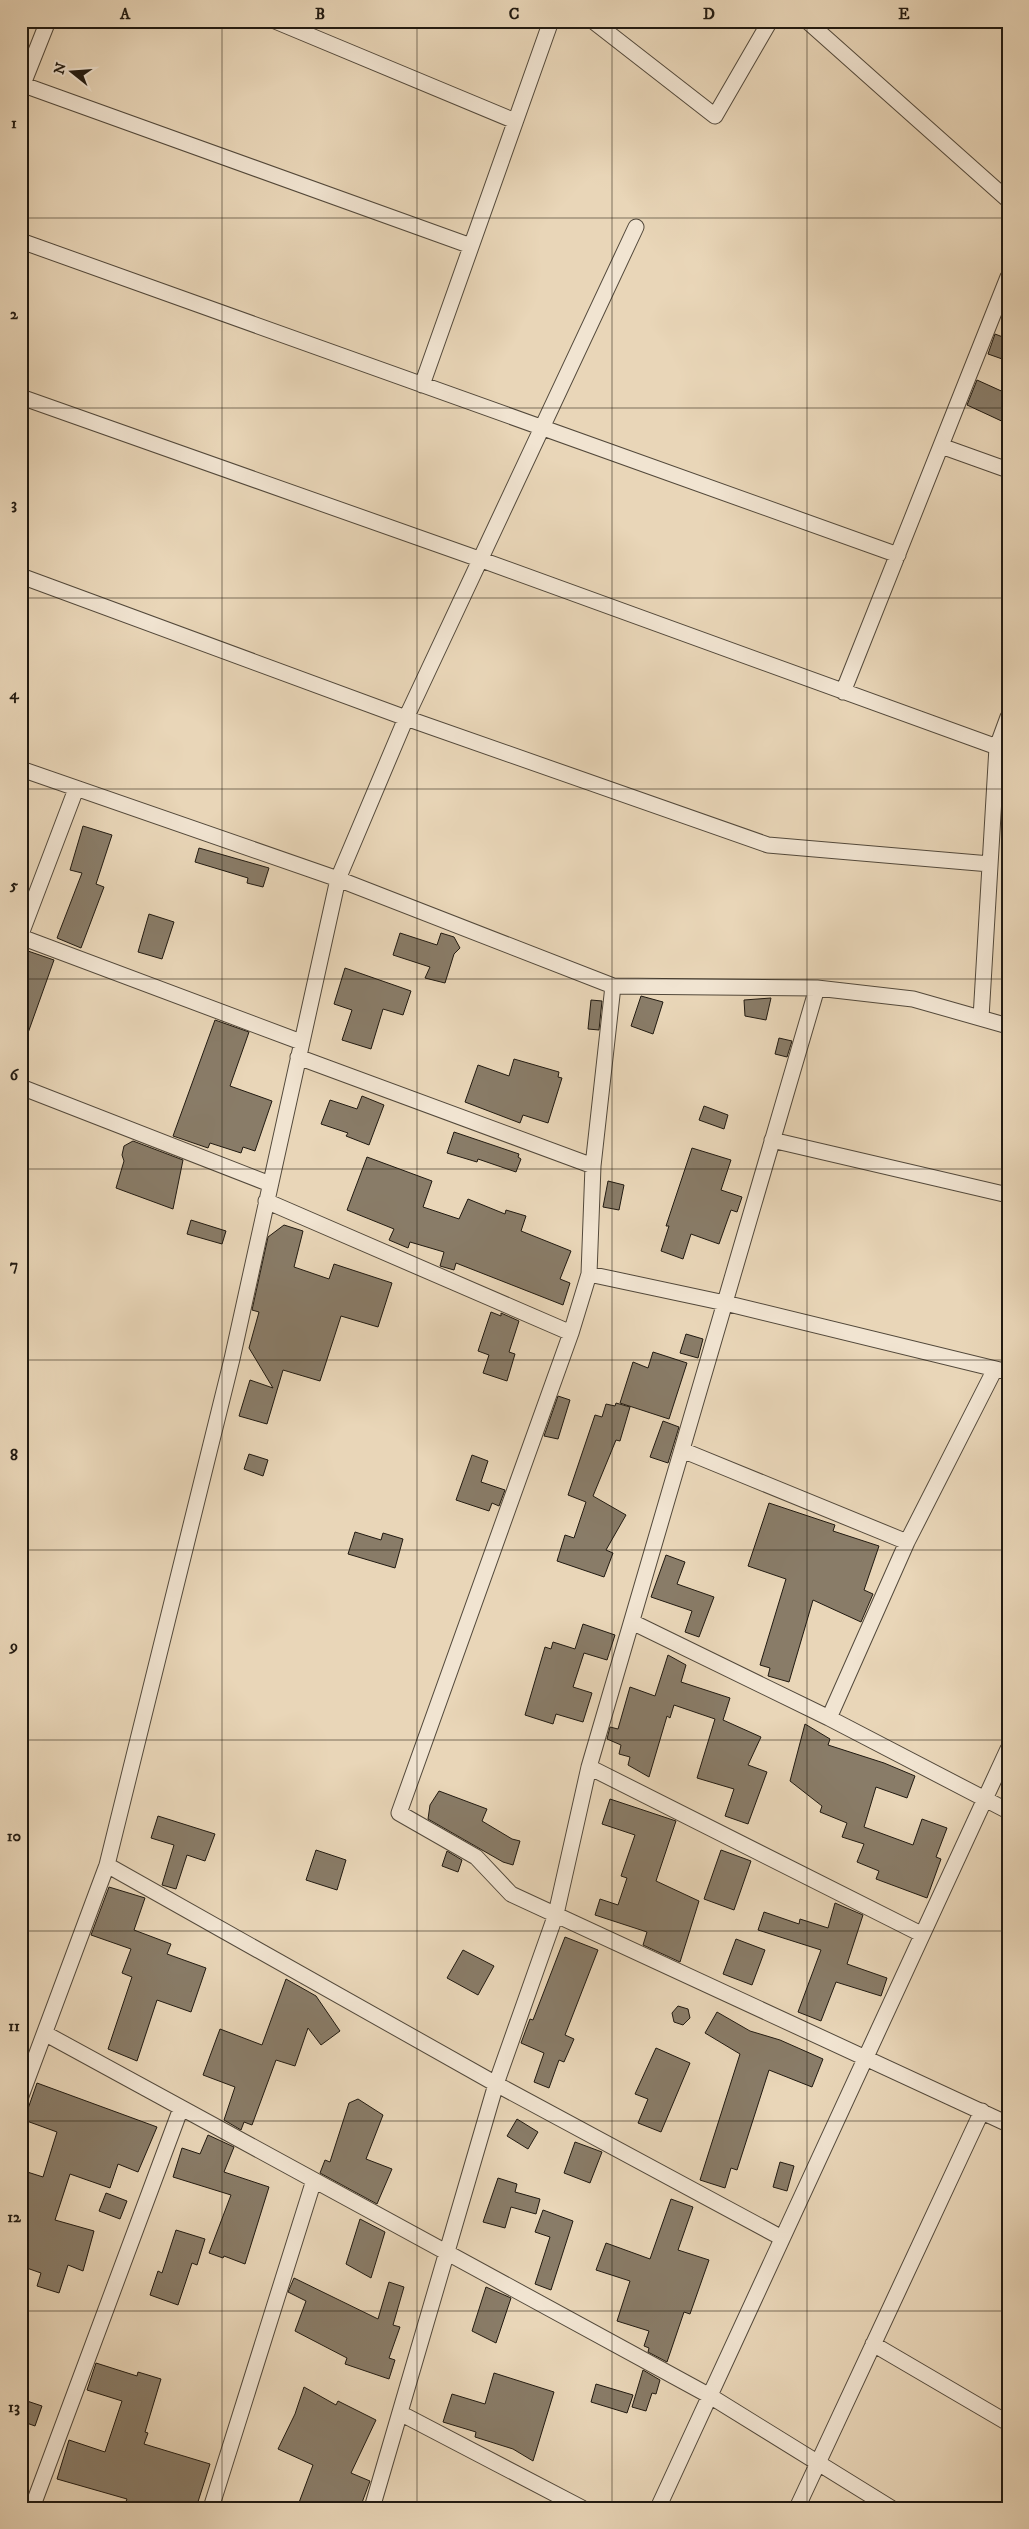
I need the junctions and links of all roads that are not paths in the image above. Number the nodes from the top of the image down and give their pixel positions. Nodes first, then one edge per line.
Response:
1 (48, 21) edge
2 (275, 21) edge
3 (551, 21) edge
4 (593, 21) edge
5 (770, 21) edge
6 (807, 21) edge
7 (22, 86) edge
8 (515, 121) junction
9 (1008, 200) edge
10 (636, 227) dead end
11 (21, 241) edge
12 (471, 246) junction
13 (1008, 277) edge
14 (422, 385) junction
15 (21, 397) edge
16 (540, 428) junction
17 (941, 446) junction
18 (1008, 470) edge
19 (898, 555) junction
20 (479, 559) junction
21 (21, 576) edge
22 (844, 692) junction
23 (1008, 717) edge
24 (406, 718) junction
25 (1002, 749) edge
26 (21, 769) edge
27 (76, 789) junction
28 (990, 864) junction
29 (338, 879) junction
30 (21, 936) edge
31 (613, 986) junction
32 (817, 988) junction
33 (981, 1018) junction
34 (1008, 1026) edge
35 (300, 1049) junction
36 (21, 1087) edge
37 (772, 1140) junction
38 (592, 1166) junction
39 (270, 1184) junction
40 (1008, 1195) edge
41 (266, 1201) junction
42 (589, 1274) junction
43 (725, 1303) junction
44 (571, 1333) junction
45 (1002, 1371) edge
46 (682, 1450) junction
47 (907, 1542) junction
48 (632, 1622) junction
49 (829, 1718) junction
50 (1008, 1749) edge
51 (589, 1767) junction
52 (984, 1798) junction
53 (1008, 1811) edge
54 (107, 1865) junction
55 (556, 1914) junction
56 (921, 1934) junction
57 (46, 2034) junction
58 (864, 2059) junction
59 (496, 2084) junction
60 (21, 2096) edge
61 (181, 2108) junction
62 (982, 2111) junction
63 (1008, 2124) edge
64 (314, 2180) junction
65 (782, 2238) junction
66 (447, 2252) junction
67 (873, 2344) junction
68 (710, 2396) junction
69 (400, 2414) junction
70 (1008, 2423) edge
71 (818, 2463) junction
72 (32, 2508) edge
73 (211, 2508) edge
74 (372, 2508) edge
75 (582, 2508) edge
76 (658, 2508) edge
77 (797, 2508) edge
78 (892, 2508) edge

1 - 7 street
2 - 8 street
3 - 8 street
4 - 5 street
6 - 9 street
7 - 12 street
8 - 12 street
10 - 16 street
11 - 14 street
12 - 14 street
13 - 17 street
14 - 16 street
15 - 20 street
16 - 19 street
16 - 20 street
17 - 18 street
17 - 19 street
19 - 22 street
20 - 22 street
20 - 24 street
21 - 24 street
22 - 25 street
23 - 25 street
24 - 28 street
24 - 29 street
25 - 28 street
26 - 27 street
27 - 29 street
27 - 30 street
28 - 33 street
29 - 31 street
29 - 35 street
30 - 35 street
31 - 32 street
31 - 38 street
32 - 33 street
32 - 37 street
33 - 34 street
35 - 38 street
35 - 39 street
36 - 39 street
37 - 40 street
37 - 43 street
38 - 42 street
39 - 41 street
41 - 44 street
41 - 54 street
42 - 43 street
42 - 44 street
43 - 45 street
43 - 46 street
44 - 55 street
45 - 47 street
46 - 47 street
46 - 48 street
47 - 49 street
48 - 49 street
48 - 51 street
49 - 52 street
50 - 52 street
51 - 55 street
51 - 56 street
52 - 53 street
52 - 56 street
54 - 57 street
54 - 59 street
55 - 58 street
55 - 59 street
56 - 58 street
57 - 60 street
57 - 61 street
58 - 62 street
58 - 65 street
59 - 65 street
59 - 66 street
61 - 64 street
61 - 72 street
62 - 63 street
62 - 67 street
64 - 66 street
64 - 73 street
65 - 68 street
66 - 68 street
66 - 69 street
67 - 70 street
67 - 71 street
68 - 71 street
68 - 76 street
69 - 74 street
69 - 75 street
71 - 77 street
71 - 78 street

